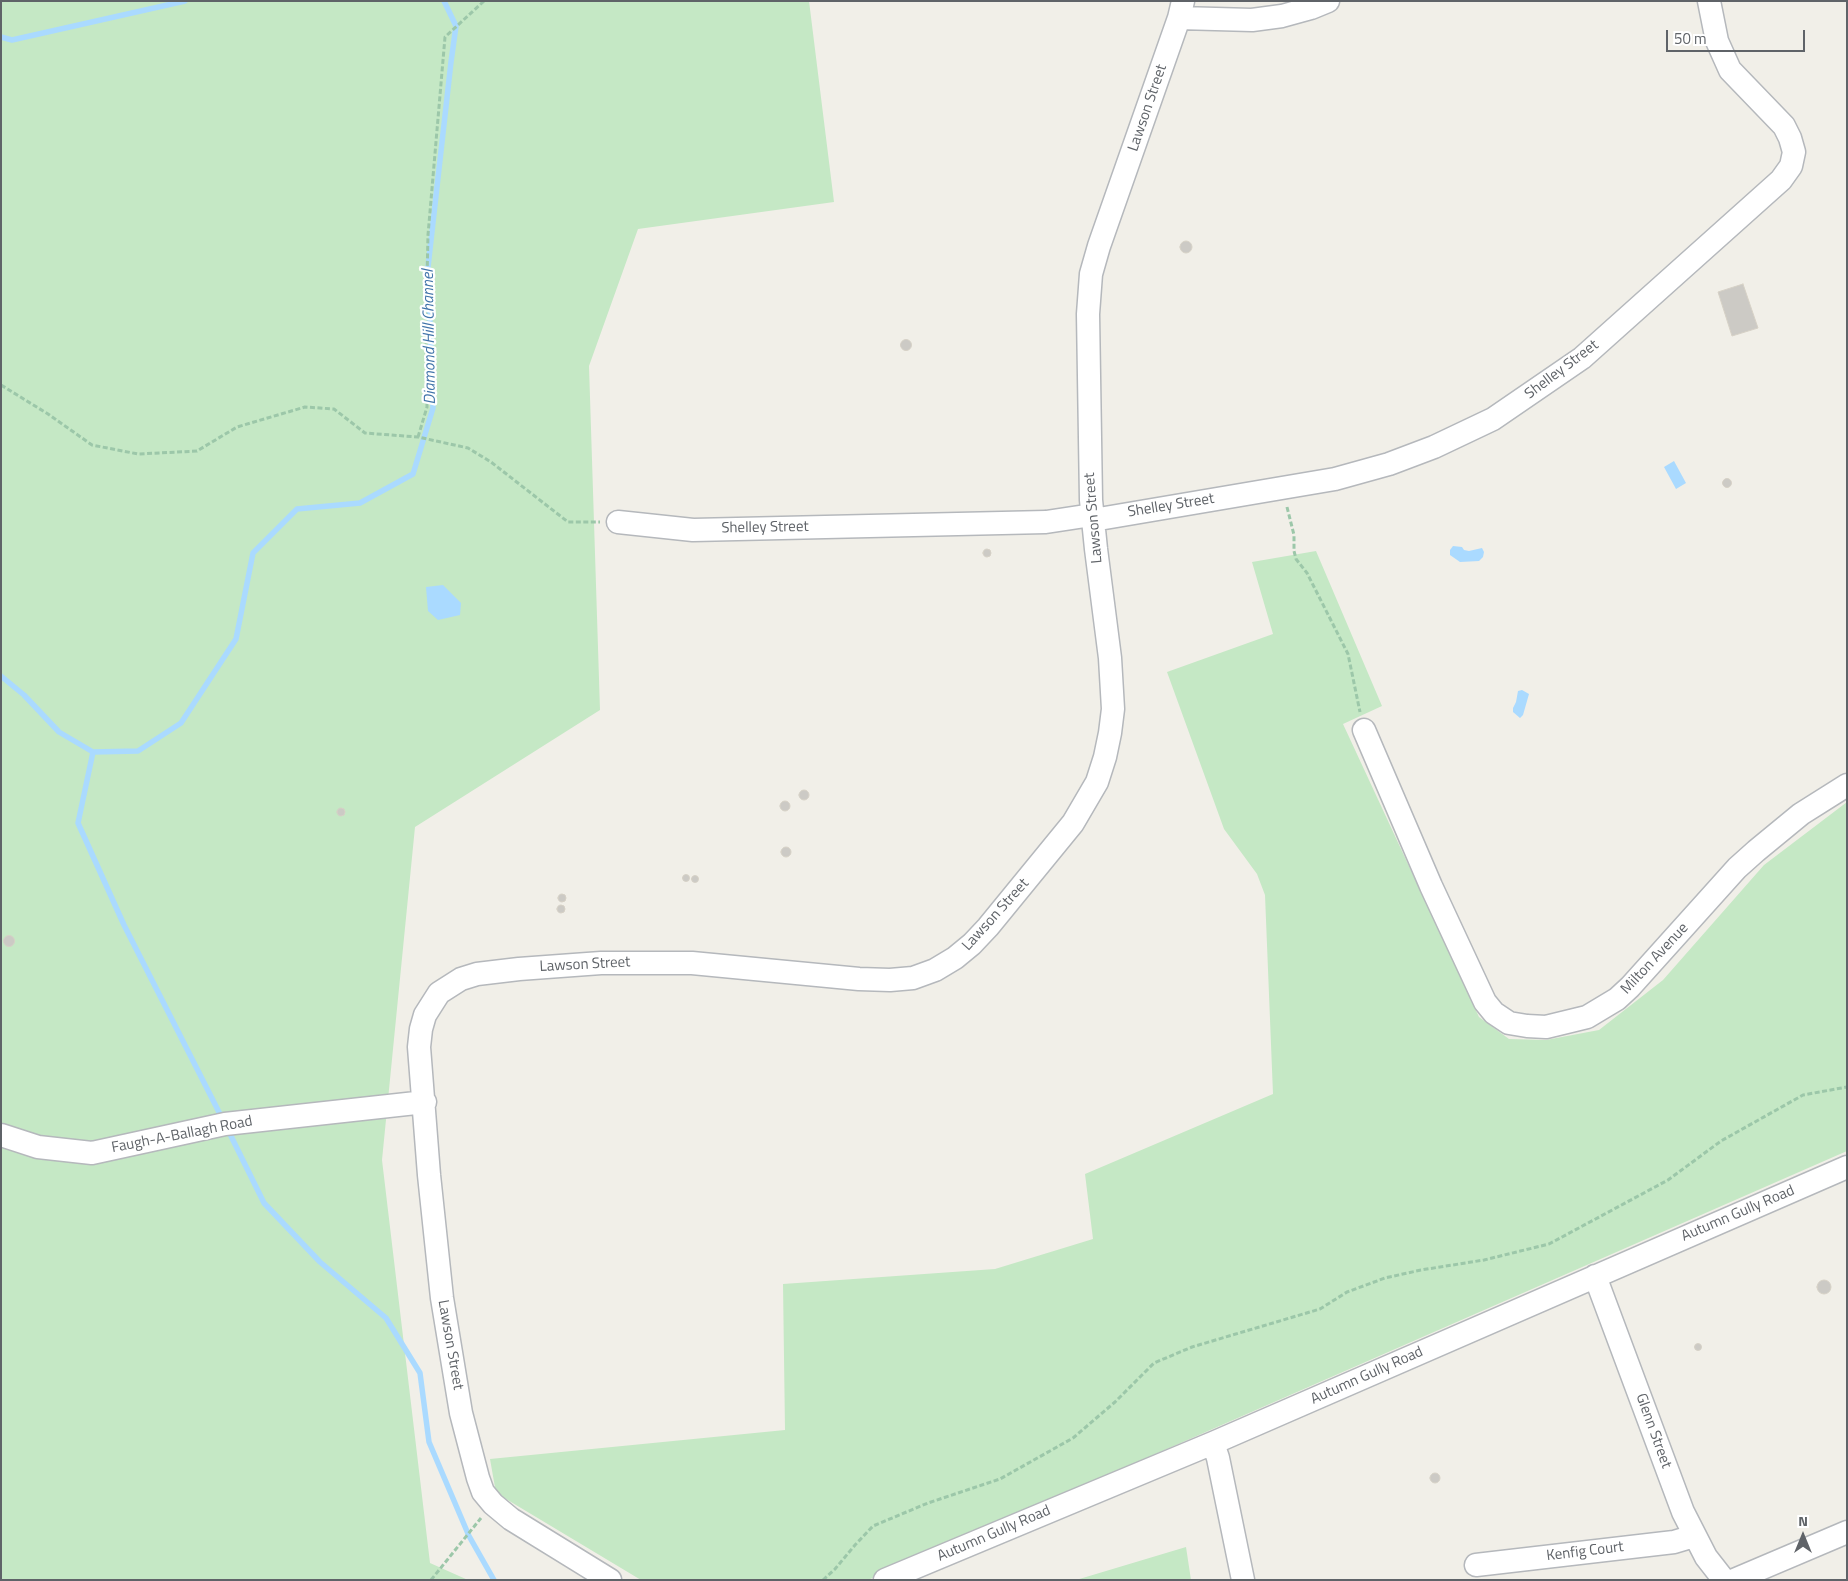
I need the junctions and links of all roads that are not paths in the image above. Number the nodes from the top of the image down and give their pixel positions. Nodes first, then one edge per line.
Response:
1 (1328, 1) edge
2 (1709, 1) edge
3 (1181, 10) edge
4 (1092, 518) junction
5 (618, 522) road end
6 (1364, 730) road end
7 (1847, 785) edge
8 (424, 1102) junction
9 (1, 1135) edge
10 (1847, 1167) edge
11 (1595, 1276) junction
12 (1213, 1443) junction
13 (1847, 1532) edge
14 (1694, 1536) junction
15 (1476, 1566) dead end
16 (610, 1580) edge
17 (885, 1580) edge
18 (1243, 1580) edge
19 (1724, 1580) edge
20 (1734, 1580) edge

1 - 3 street, Lawson Street
2 - 4 street, Shelley Street
3 - 4 street, Lawson Street
4 - 5 street, Shelley Street
4 - 8 street, Lawson Street
6 - 7 street, Milton Avenue
8 - 9 street, Faugh-A-Ballagh Road
8 - 16 street, Lawson Street
10 - 11 street, Autumn Gully Road
11 - 12 street, Autumn Gully Road
11 - 14 street, Glenn Street
12 - 17 street, Autumn Gully Road
12 - 18 street
13 - 20 street
14 - 15 street, Kenfig Court
14 - 19 street, Glenn Street

